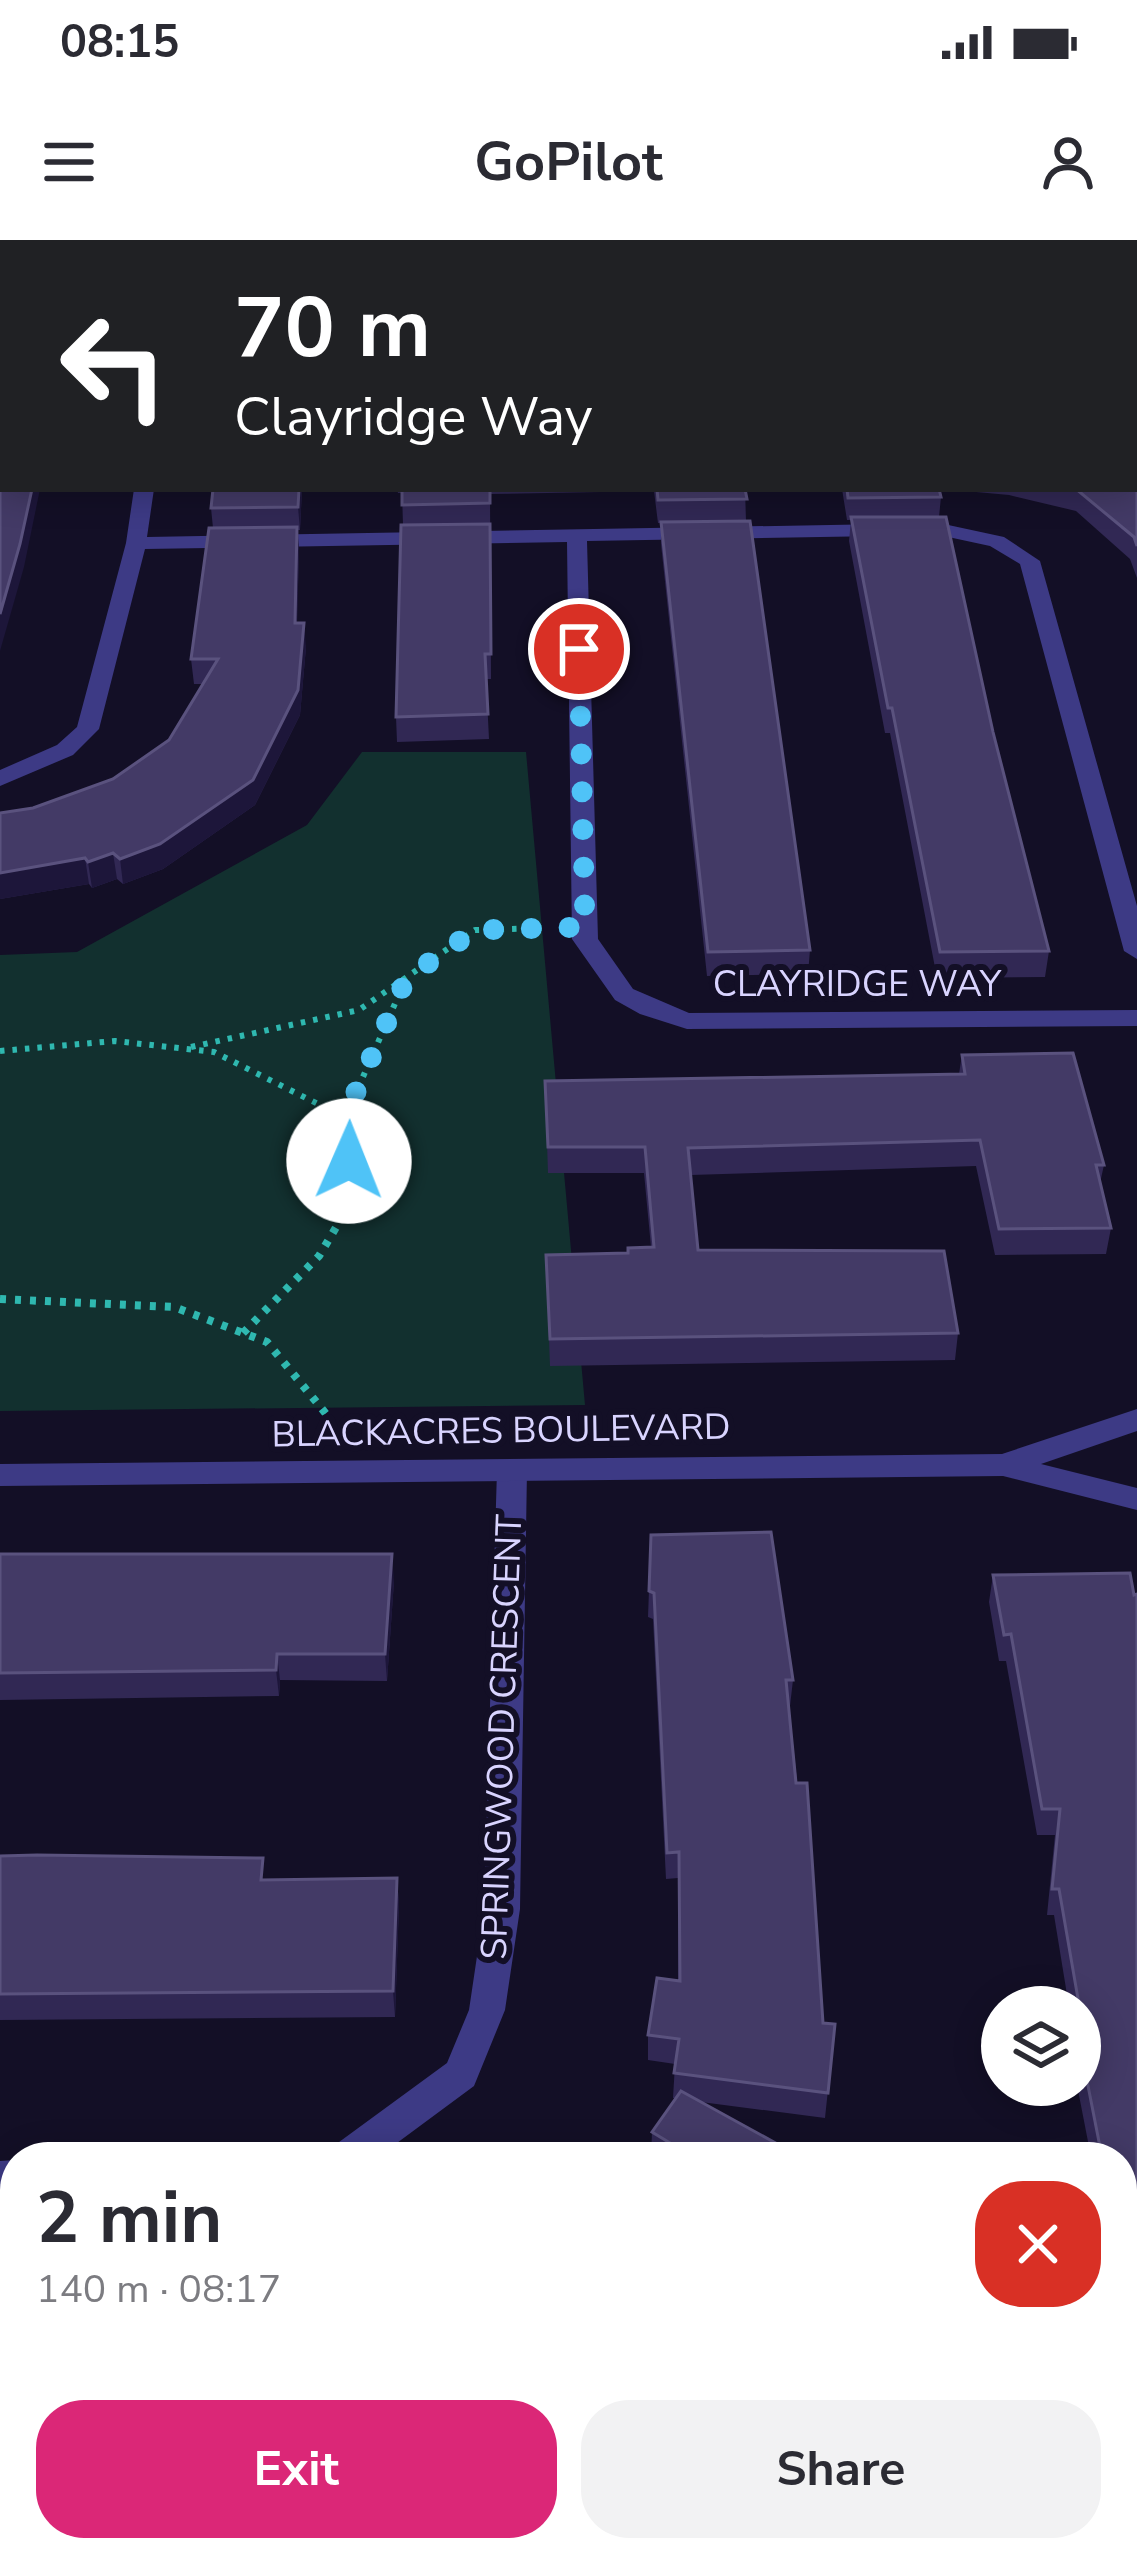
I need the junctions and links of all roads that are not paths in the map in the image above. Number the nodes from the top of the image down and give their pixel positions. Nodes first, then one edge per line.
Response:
1 (144, 492) edge
2 (577, 536) junction
3 (136, 543) junction
4 (0, 779) edge
5 (1137, 951) edge
6 (1137, 1018) edge
7 (1137, 1420) edge
8 (1003, 1465) junction
9 (512, 1470) junction
10 (0, 1475) edge
11 (1137, 1498) edge
12 (368, 2142) edge

1 - 3 street
2 - 3 street
2 - 5 street
2 - 6 street, CLAYRIDGE WAY
3 - 4 street
7 - 8 street, BLACKACRES BOULEVARD
8 - 9 street, BLACKACRES BOULEVARD
8 - 11 street, BLACKACRES BOULEVARD
9 - 10 street, BLACKACRES BOULEVARD
9 - 12 street, SPRINGWOOD CRESCENT

